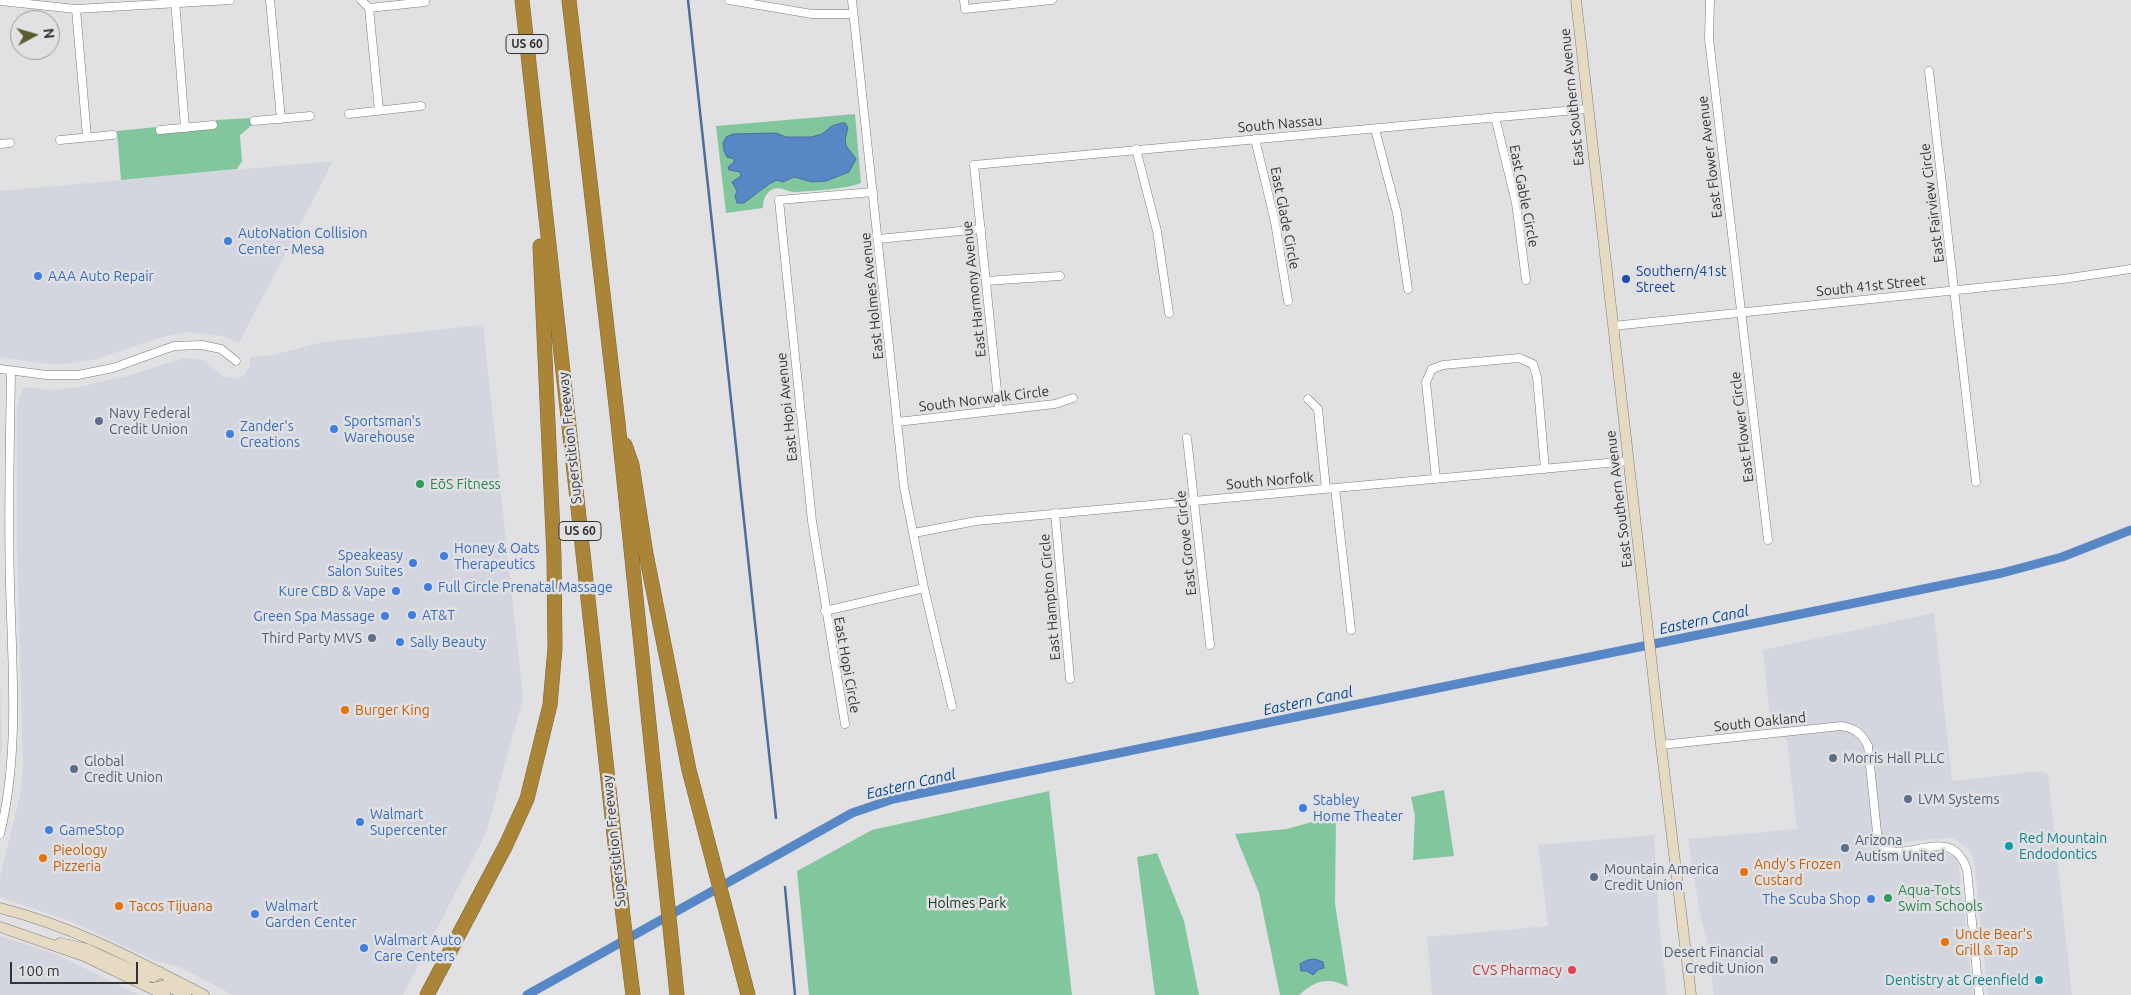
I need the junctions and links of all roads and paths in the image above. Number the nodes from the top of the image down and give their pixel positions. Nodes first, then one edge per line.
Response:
1 (230, 0) edge
2 (270, 0) edge
3 (361, 0) edge
4 (522, 0) edge
5 (569, 0) edge
6 (729, 0) edge
7 (852, 0) edge
8 (964, 0) edge
9 (1052, 0) edge
10 (1576, 0) edge
11 (1710, 0) edge
12 (0, 1) edge
13 (176, 2) edge
14 (425, 2) dead end
15 (370, 8) junction
16 (76, 9) junction
17 (853, 14) junction
18 (1929, 71) dead end
19 (421, 106) dead end
20 (1588, 109) junction
21 (379, 110) junction
22 (348, 114) dead end
23 (310, 116) dead end
24 (1495, 117) junction
25 (281, 119) junction
26 (254, 121) dead end
27 (213, 125) dead end
28 (185, 128) junction
29 (1375, 129) junction
30 (160, 130) dead end
31 (113, 135) dead end
32 (87, 137) junction
33 (1255, 139) junction
34 (60, 140) dead end
35 (10, 143) dead end
36 (0, 144) edge
37 (536, 145) junction
38 (1136, 149) junction
39 (974, 165) joint
40 (873, 192) junction
41 (981, 229) junction
42 (878, 238) junction
43 (2131, 269) edge
44 (1060, 276) dead end
45 (1526, 280) dead end
46 (986, 282) junction
47 (1408, 289) dead end
48 (1954, 290) junction
49 (1288, 302) dead end
50 (1740, 311) junction
51 (1168, 313) dead end
52 (1612, 326) junction
53 (236, 360) dead end
54 (0, 369) edge
55 (11, 371) junction
56 (1072, 398) dead end
57 (1308, 399) dead end
58 (999, 410) junction
59 (897, 422) junction
60 (618, 423) junction
61 (1187, 438) dead end
62 (1628, 461) junction
63 (1545, 469) junction
64 (1436, 479) junction
65 (1976, 482) dead end
66 (1335, 488) junction
67 (1326, 489) junction
68 (1194, 501) junction
69 (1055, 513) junction
70 (914, 534) junction
71 (1768, 540) dead end
72 (924, 588) junction
73 (825, 611) junction
74 (1351, 630) dead end
75 (1210, 645) dead end
76 (1070, 679) dead end
77 (952, 706) dead end
78 (845, 724) dead end
79 (1661, 745) junction
80 (0, 834) edge
81 (0, 908) edge
82 (0, 927) edge
83 (44, 941) junction
84 (160, 972) junction
85 (150, 992) edge
86 (165, 995) edge
87 (186, 995) edge
88 (204, 995) edge
89 (427, 995) edge
90 (634, 995) edge
91 (677, 995) edge
92 (748, 995) edge
93 (1691, 995) edge
94 (1979, 995) edge

1 - 13 street
2 - 25 street
3 - 15 street
4 - 37 highway, US 60
5 - 60 highway
6 - 17 street
7 - 17 street, East Holmes Avenue
8 - 9 street
10 - 20 main road, East Southern Avenue
11 - 50 street, East Flower Avenue
12 - 16 street
13 - 16 street
13 - 28 street
14 - 15 street
15 - 21 street
16 - 32 street
17 - 40 street, East Holmes Avenue
18 - 48 street, East Fairview Circle
19 - 21 street
20 - 24 street, South Nassau
20 - 52 main road, East Southern Avenue
21 - 22 street
23 - 25 street
24 - 29 street, South Nassau
24 - 45 street, East Gable Circle
25 - 26 street
27 - 28 street
28 - 30 street
29 - 33 street, South Nassau
29 - 47 street
31 - 32 street
32 - 34 street
33 - 38 street, South Nassau
33 - 49 street, East Glade Circle
35 - 36 street
37 - 89 highway
37 - 90 highway, Superstition Freeway / US 60
38 - 39 street, South Nassau
38 - 51 street
39 - 41 street, East Harmony Avenue
40 - 42 street, East Holmes Avenue
40 - 73 street, East Hopi Avenue
41 - 42 street
41 - 46 street, East Harmony Avenue
42 - 59 street, East Holmes Avenue
43 - 48 street, South 41st Street
44 - 46 street
46 - 58 street, East Harmony Avenue
48 - 50 street, South 41st Street
48 - 65 street, East Fairview Circle
50 - 52 street, South 41st Street
50 - 71 street, East Flower Circle
52 - 62 main road, East Southern Avenue
53 - 55 street
54 - 55 street
55 - 80 street
56 - 58 street, South Norwalk Circle
57 - 67 street
58 - 59 street, South Norwalk Circle
59 - 70 street, East Holmes Avenue
60 - 91 highway
60 - 92 highway
61 - 68 street, East Grove Circle
62 - 63 street, South Norfolk
62 - 79 main road, East Southern Avenue
63 - 64 street, South Norfolk
63 - 64 street
64 - 66 street, South Norfolk
66 - 67 street, South Norfolk
66 - 74 street
67 - 68 street, South Norfolk
68 - 69 street, South Norfolk
68 - 75 street, East Grove Circle
69 - 70 street, South Norfolk
69 - 76 street, East Hampton Circle
70 - 72 street, East Holmes Avenue
72 - 73 street
72 - 77 street, East Holmes Avenue
73 - 78 street, East Hopi Circle
79 - 93 main road, East Southern Avenue
79 - 94 street, South Oakland
81 - 84 main road
82 - 83 main road
83 - 84 main road
83 - 85 main road
84 - 88 main road
85 - 86 main road
85 - 87 main road

